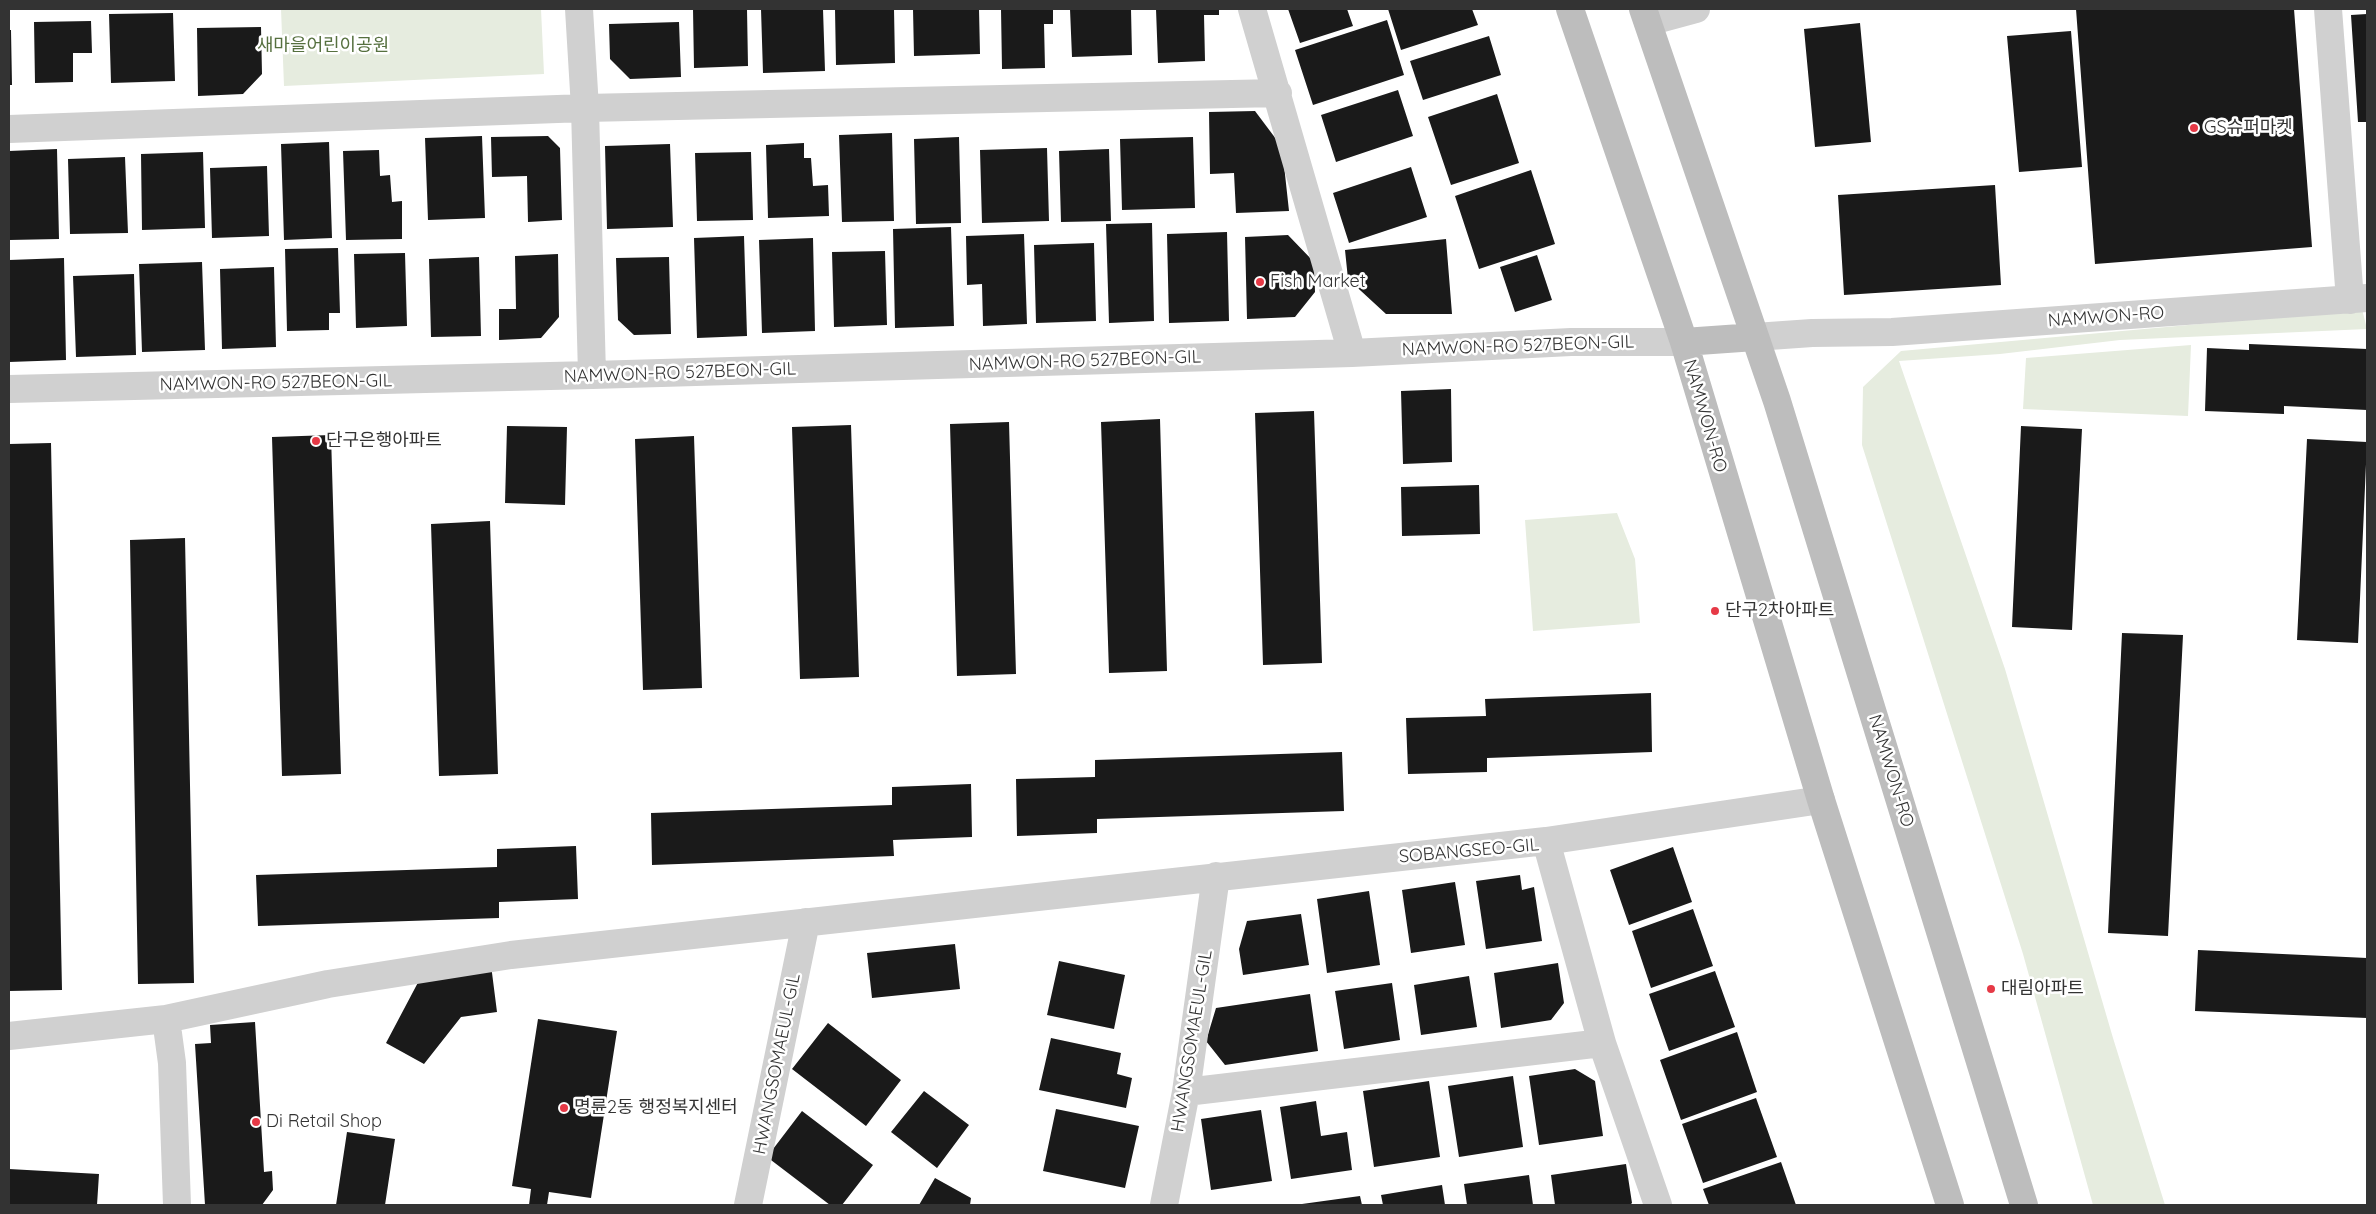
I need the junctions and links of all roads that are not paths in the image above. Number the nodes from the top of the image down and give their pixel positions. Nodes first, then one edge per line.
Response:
1 (579, 9) edge
2 (1252, 9) edge
3 (1570, 9) edge
4 (1696, 9) edge
5 (2328, 9) edge
6 (1646, 15) edge
7 (1278, 93) junction
8 (585, 108) junction
9 (9, 129) edge
10 (2358, 299) edge
11 (1755, 337) junction
12 (1684, 342) junction
13 (1352, 353) junction
14 (592, 375) junction
15 (9, 389) edge
16 (1821, 800) junction
17 (1546, 841) junction
18 (1216, 876) junction
19 (806, 922) junction
20 (166, 1019) junction
21 (9, 1036) edge
22 (1602, 1043) junction
23 (1186, 1092) junction
24 (177, 1205) edge
25 (748, 1205) edge
26 (1164, 1205) edge
27 (1658, 1205) edge
28 (1950, 1205) edge
29 (2024, 1205) edge

1 - 8 street
2 - 7 street
3 - 12 street, NAMWON-RO
4 - 6 street
5 - 10 street
6 - 11 street, NAMWON-RO
7 - 8 street
7 - 13 street
8 - 9 street
8 - 14 street
10 - 11 street, NAMWON-RO
11 - 12 street, NAMWON-RO
11 - 29 street, NAMWON-RO
12 - 13 street, NAMWON-RO 527BEON-GIL
12 - 16 street, NAMWON-RO
13 - 14 street, NAMWON-RO 527BEON-GIL
14 - 15 street, NAMWON-RO 527BEON-GIL
16 - 17 street
16 - 28 street, NAMWON-RO
17 - 18 street, SOBANGSEO-GIL
17 - 22 street, SOBANGSEO-GIL
18 - 19 street, SOBANGSEO-GIL
18 - 23 street, HWANGSOMAEUL-GIL
19 - 20 street, SOBANGSEO-GIL
19 - 25 street, HWANGSOMAEUL-GIL
20 - 21 street, SOBANGSEO-GIL
20 - 24 street
22 - 23 street
22 - 27 street, SOBANGSEO-GIL
23 - 26 street, HWANGSOMAEUL-GIL

